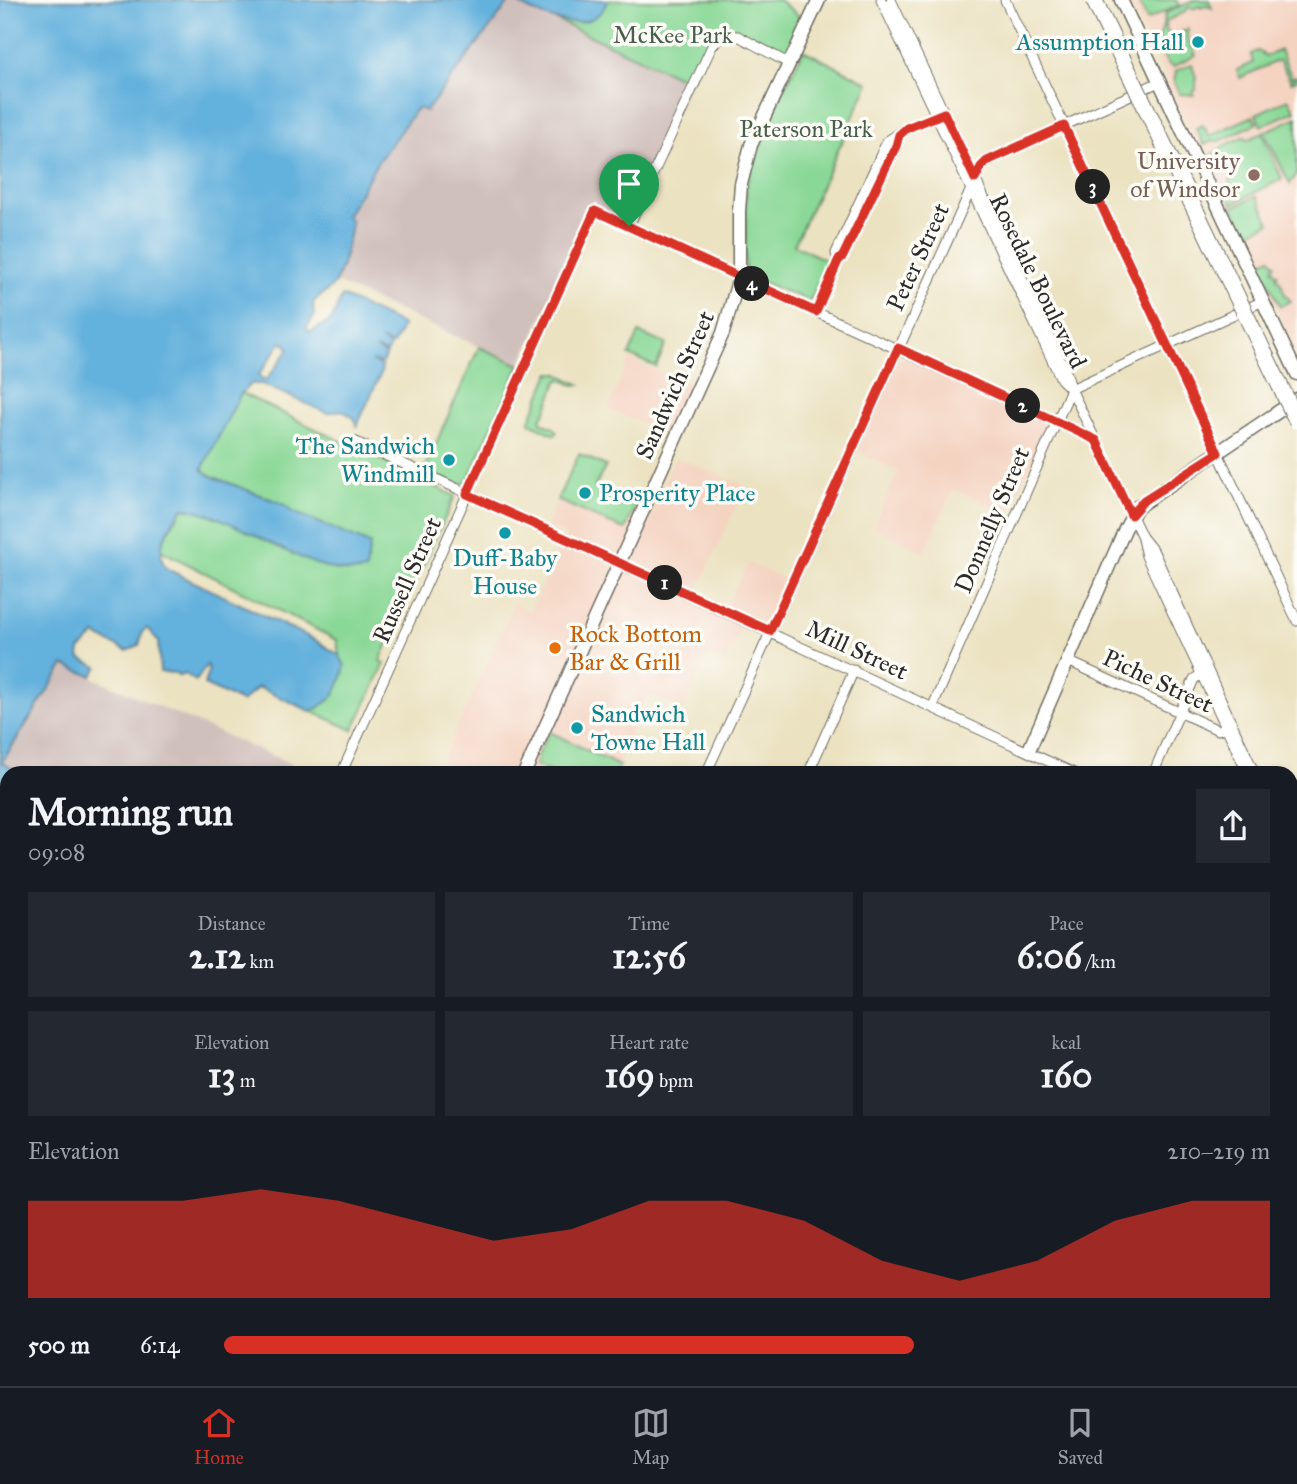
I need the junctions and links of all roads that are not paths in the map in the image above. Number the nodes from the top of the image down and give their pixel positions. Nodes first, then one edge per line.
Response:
1 (819, 0) edge
2 (881, 0) edge
3 (891, 0) edge
4 (1005, 0) edge
5 (1094, 0) edge
6 (1121, 0) edge
7 (790, 64) junction
8 (1159, 82) junction
9 (940, 114) junction
10 (1064, 126) junction
11 (975, 179) junction
12 (971, 189) junction
13 (629, 226) junction
14 (739, 278) junction
15 (1263, 301) junction
16 (816, 312) junction
17 (1167, 345) junction
18 (898, 348) junction
19 (1297, 374) edge
20 (1071, 388) junction
21 (1297, 399) edge
22 (1056, 421) junction
23 (1297, 421) edge
24 (1096, 440) junction
25 (354, 441) dead end
26 (1218, 453) junction
27 (467, 494) junction
28 (1131, 515) junction
29 (620, 562) junction
30 (1297, 621) edge
31 (770, 631) junction
32 (1068, 661) junction
33 (854, 670) junction
34 (1204, 672) junction
35 (933, 706) junction
36 (1180, 713) junction
37 (1230, 726) junction
38 (1029, 750) junction
39 (345, 766) edge
40 (528, 766) edge
41 (710, 766) edge
42 (812, 766) edge
43 (1060, 766) edge
44 (1157, 766) edge
45 (1245, 766) edge
46 (1251, 766) edge

1 - 7 main road, Sandwich Street
2 - 9 street, Rosedale Boulevard
3 - 9 street, Rosedale Boulevard
4 - 10 street
5 - 23 highway, bridge
6 - 8 main road
7 - 13 street
7 - 14 main road, Sandwich Street
8 - 10 street, Peter Street
8 - 15 main road
9 - 11 street, Rosedale Boulevard
9 - 12 street, Rosedale Boulevard
9 - 16 street
10 - 11 street, Peter Street
10 - 17 street
11 - 12 street, Peter Street
11 - 20 street, Rosedale Boulevard
12 - 18 street, Peter Street
12 - 20 street, Rosedale Boulevard
13 - 14 street
13 - 27 street, Russell Street
14 - 16 street
14 - 29 main road, Sandwich Street
15 - 17 street
15 - 19 main road
16 - 18 street
17 - 20 street
17 - 26 street
18 - 22 street
18 - 31 street, Peter Street
20 - 22 street, Donnelly Street
20 - 24 street, Rosedale Boulevard
21 - 26 main road
22 - 24 street
22 - 35 street, Donnelly Street
24 - 28 street, Rosedale Boulevard
25 - 27 street, Mill Street
26 - 28 main road
26 - 30 street
27 - 29 street, Mill Street
27 - 39 street, Russell Street
28 - 32 main road
28 - 34 street, Rosedale Boulevard
29 - 31 street, Mill Street
29 - 40 main road, Sandwich Street
31 - 33 street, Mill Street
31 - 41 street, Peter Street
32 - 36 street, Piche Street
32 - 38 main road
33 - 35 street, Mill Street
33 - 42 street
34 - 36 street
34 - 37 street, Rosedale Boulevard
35 - 38 street, Mill Street
36 - 37 street, Piche Street
36 - 44 street
37 - 45 street, Rosedale Boulevard
37 - 46 street, Rosedale Boulevard
38 - 43 street, Mill Street

